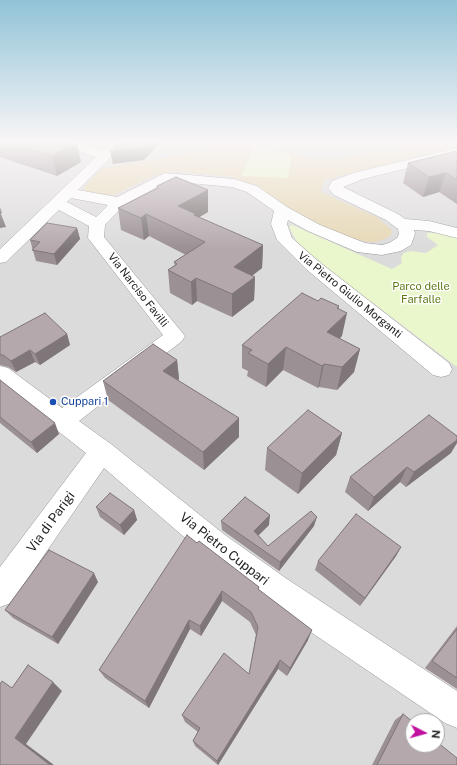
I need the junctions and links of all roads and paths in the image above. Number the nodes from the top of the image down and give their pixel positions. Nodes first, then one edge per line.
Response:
1 (84, 178) edge
2 (163, 178) edge
3 (182, 178) edge
4 (353, 178) edge
5 (63, 198) junction
6 (119, 202) junction
7 (282, 210) junction
8 (98, 224) junction
9 (402, 224) junction
10 (457, 233) edge
11 (0, 258) edge
12 (441, 369) dead end
13 (0, 374) edge
14 (62, 421) junction
15 (102, 452) junction
16 (0, 592) edge
17 (457, 711) edge

1 - 5 street
2 - 6 street
3 - 7 street
4 - 9 street
5 - 6 street
5 - 8 street
5 - 11 street
6 - 8 street
7 - 9 street
7 - 12 street, Via Pietro Giulio Morganti
8 - 14 street, Via Narciso Favilli
9 - 10 street
13 - 14 street, Via Pietro Cuppari
14 - 15 street, Via Pietro Cuppari
15 - 16 street, Via di Parigi
15 - 17 street, Via Pietro Cuppari

